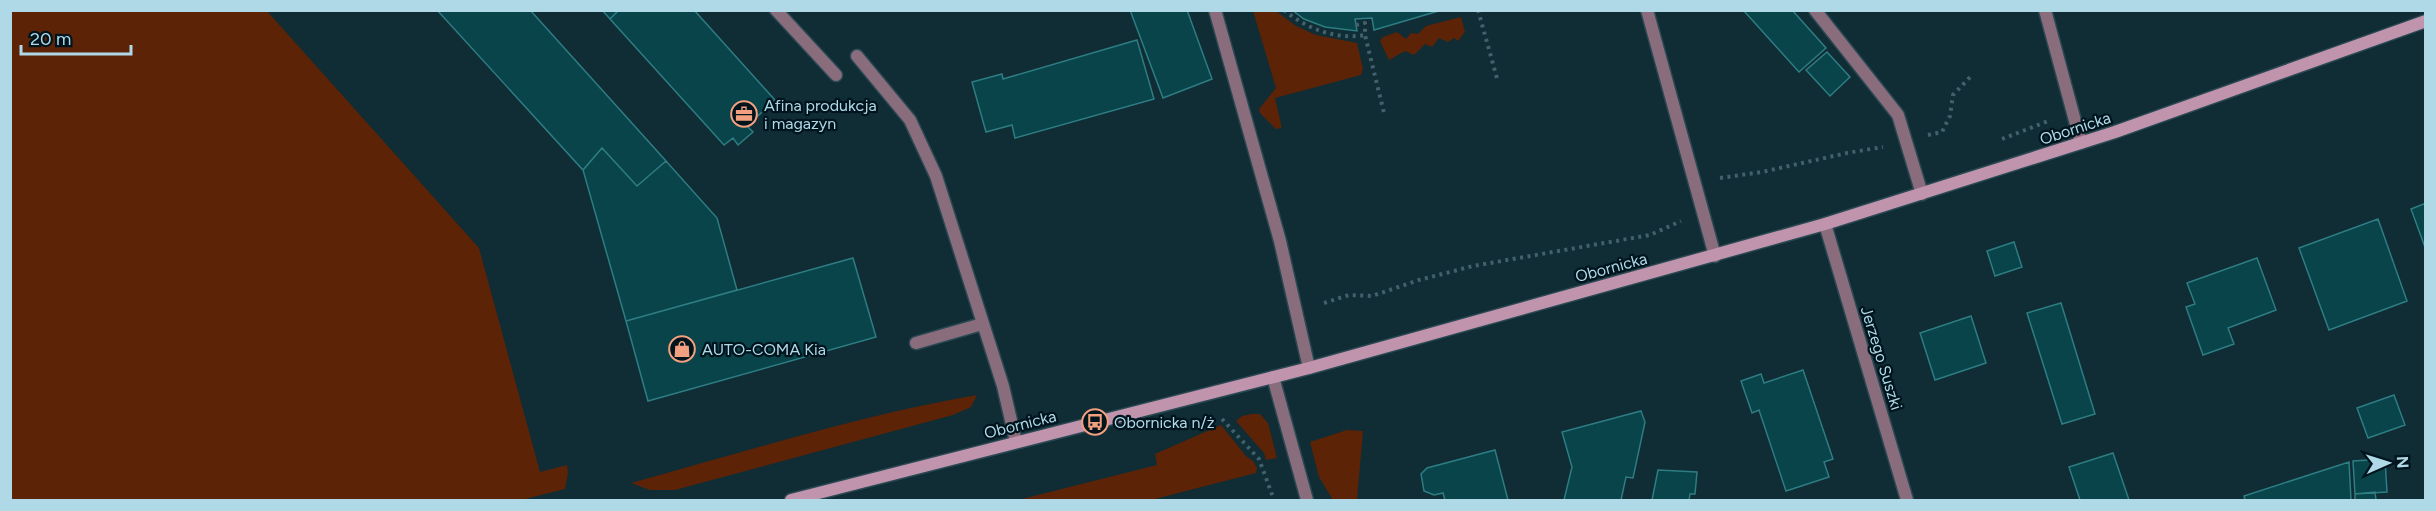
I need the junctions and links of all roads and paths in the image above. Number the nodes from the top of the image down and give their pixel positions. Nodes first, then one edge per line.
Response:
1 (776, 10) edge
2 (1284, 10) edge
3 (1478, 10) edge
4 (1647, 10) edge
5 (1815, 10) edge
6 (2046, 10) edge
7 (1216, 12) edge
8 (2426, 21) edge
9 (1356, 25) dead end
10 (1365, 35) junction
11 (857, 56) dead end
12 (1973, 74) dead end
13 (836, 75) dead end
14 (1498, 82) dead end
15 (2073, 111) junction
16 (1384, 113) dead end
17 (2000, 140) dead end
18 (1906, 141) junction
19 (2081, 143) junction
20 (1697, 194) junction
21 (1922, 194) junction
22 (1825, 224) junction
23 (1715, 256) junction
24 (1324, 303) dead end
25 (982, 324) junction
26 (916, 343) dead end
27 (1309, 368) junction
28 (1273, 377) junction
29 (1222, 419) dead end
30 (1016, 442) junction
31 (791, 501) edge
32 (1274, 501) edge
33 (1307, 501) edge
34 (1907, 501) edge

1 - 13 street
2 - 10 path
3 - 14 path
4 - 20 street
5 - 18 street
6 - 15 street
7 - 27 street
8 - 19 main road, Obornicka
9 - 10 path
10 - 16 path
11 - 25 street
12 - 18 path
15 - 17 path
15 - 19 street
18 - 20 path
18 - 21 street
19 - 21 main road, Obornicka
20 - 23 street
20 - 24 path
21 - 22 main road, Obornicka
22 - 23 main road, Obornicka
22 - 34 street, Jerzego Suszki
23 - 27 main road, Obornicka
25 - 26 street
25 - 30 street
27 - 28 main road, Obornicka
28 - 30 main road, Obornicka
28 - 33 street
29 - 32 path
30 - 31 main road, Obornicka

